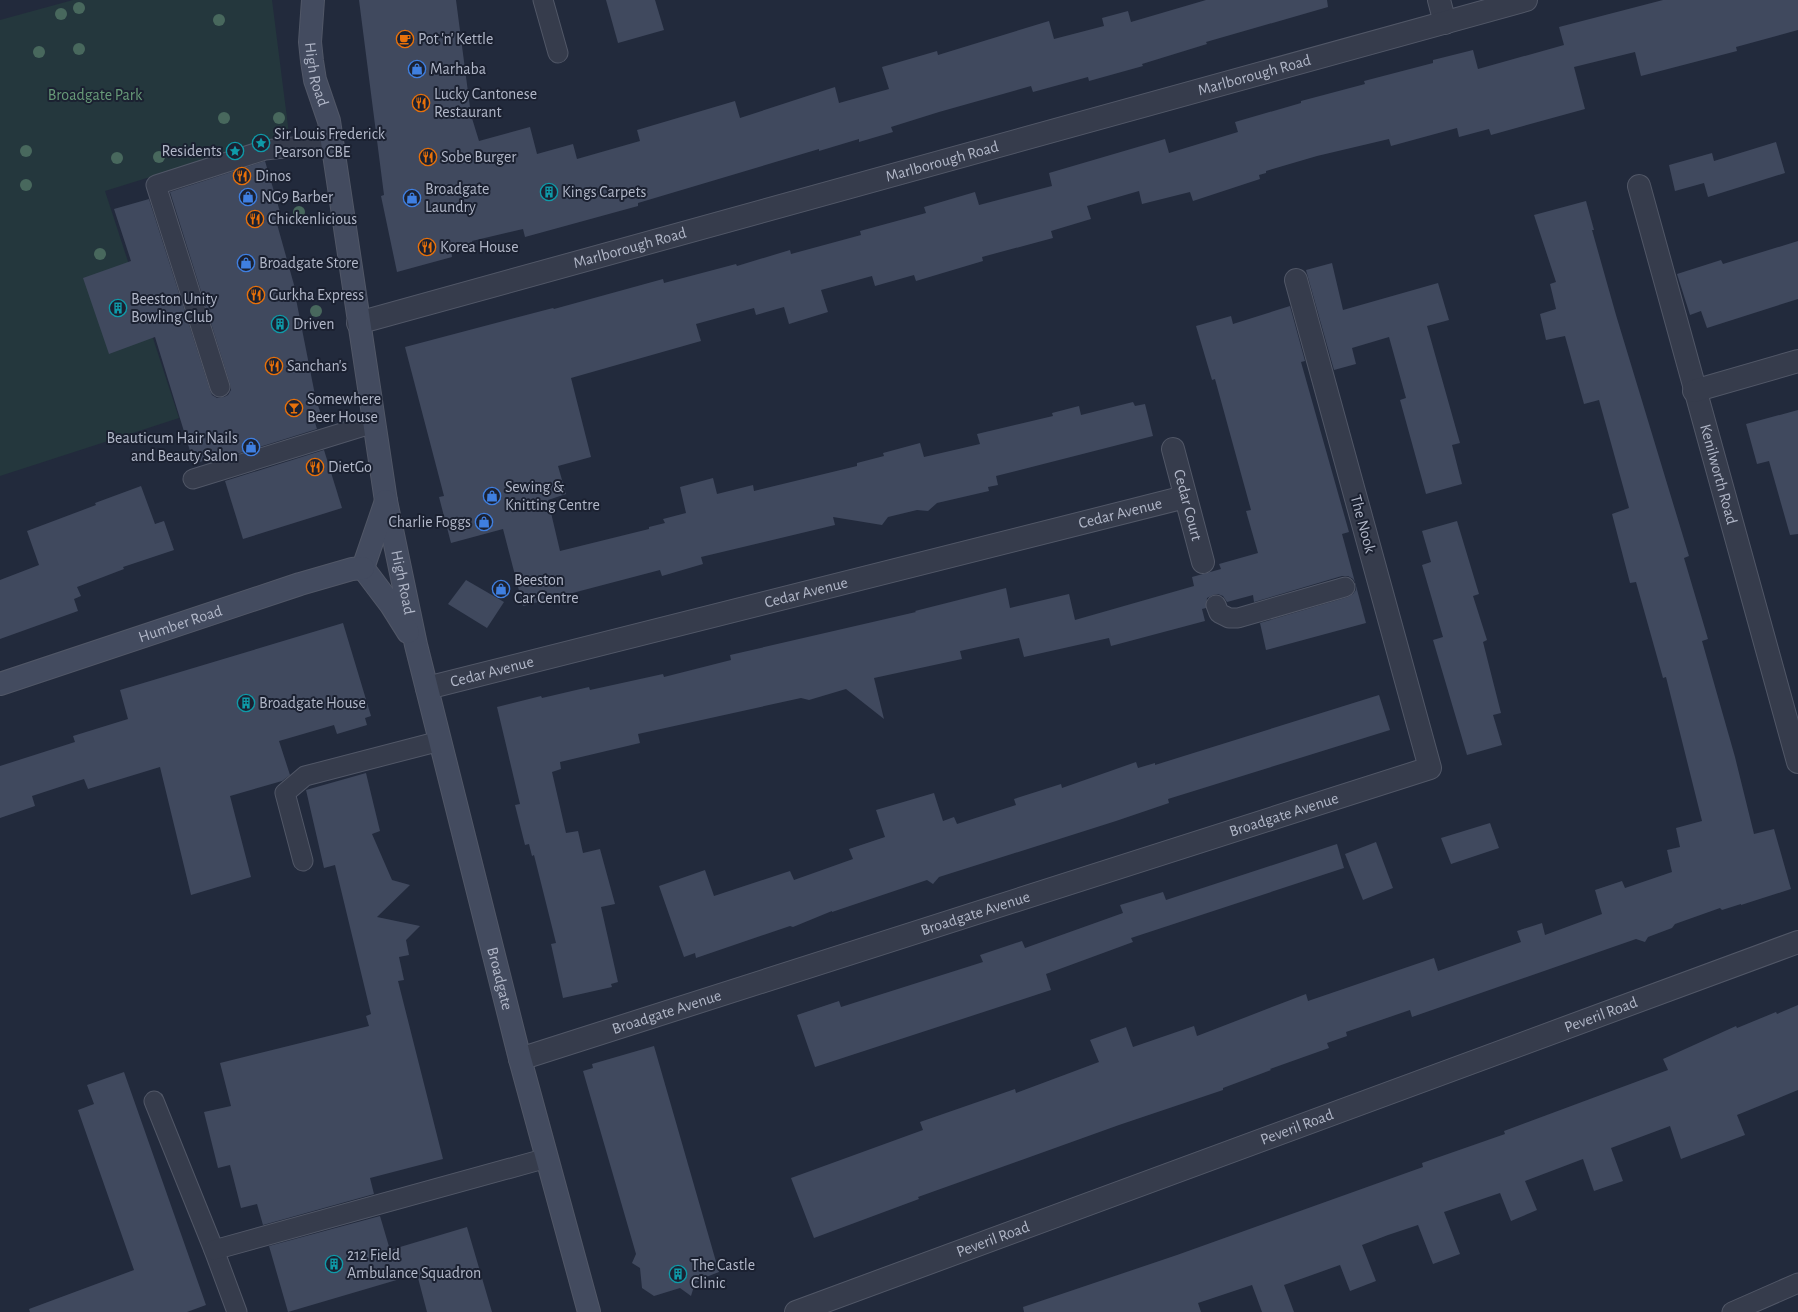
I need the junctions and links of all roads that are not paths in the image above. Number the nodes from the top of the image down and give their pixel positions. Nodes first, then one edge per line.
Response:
1 (312, 0) edge
2 (543, 0) edge
3 (1438, 0) edge
4 (1526, 0) edge
5 (1445, 23) junction
6 (558, 53) dead end
7 (332, 143) junction
8 (1639, 186) dead end
9 (1296, 280) dead end
10 (358, 323) junction
11 (1798, 361) edge
12 (220, 387) dead end
13 (1694, 390) junction
14 (374, 423) junction
15 (1173, 449) dead end
16 (193, 479) dead end
17 (1185, 497) junction
18 (386, 501) junction
19 (1205, 567) dead end
20 (362, 568) junction
21 (1345, 587) dead end
22 (1216, 605) dead end
23 (416, 645) junction
24 (0, 684) edge
25 (427, 688) junction
26 (440, 741) junction
27 (1798, 762) edge
28 (1430, 768) joint
29 (303, 861) dead end
30 (1798, 942) edge
31 (520, 1059) junction
32 (154, 1101) dead end
33 (547, 1158) junction
34 (214, 1250) junction
35 (1798, 1283) edge
36 (237, 1312) edge
37 (589, 1312) edge
38 (796, 1312) edge
39 (1732, 1312) edge

1 - 7 main road, High Road
2 - 6 lane
3 - 5 street
4 - 5 street, Marlborough Road
5 - 10 street, Marlborough Road
7 - 10 main road, High Road
7 - 12 lane
8 - 13 street, Kenilworth Road
9 - 28 street, The Nook
10 - 14 main road, High Road
11 - 13 street
13 - 27 street, Kenilworth Road
14 - 16 lane
14 - 18 main road, High Road
15 - 17 street, Cedar Court
17 - 19 street, Cedar Court
17 - 25 street, Cedar Avenue
18 - 20 main road
18 - 23 main road, High Road
20 - 23 main road
20 - 24 main road, Humber Road
21 - 22 lane
23 - 25 main road, Broadgate
25 - 26 main road, Broadgate
26 - 29 lane
26 - 31 main road, Broadgate
28 - 31 street, Broadgate Avenue
30 - 38 street, Peveril Road
31 - 33 main road, Broadgate
32 - 34 lane
33 - 34 lane
33 - 37 main road, Broadgate
34 - 36 lane
35 - 39 lane

